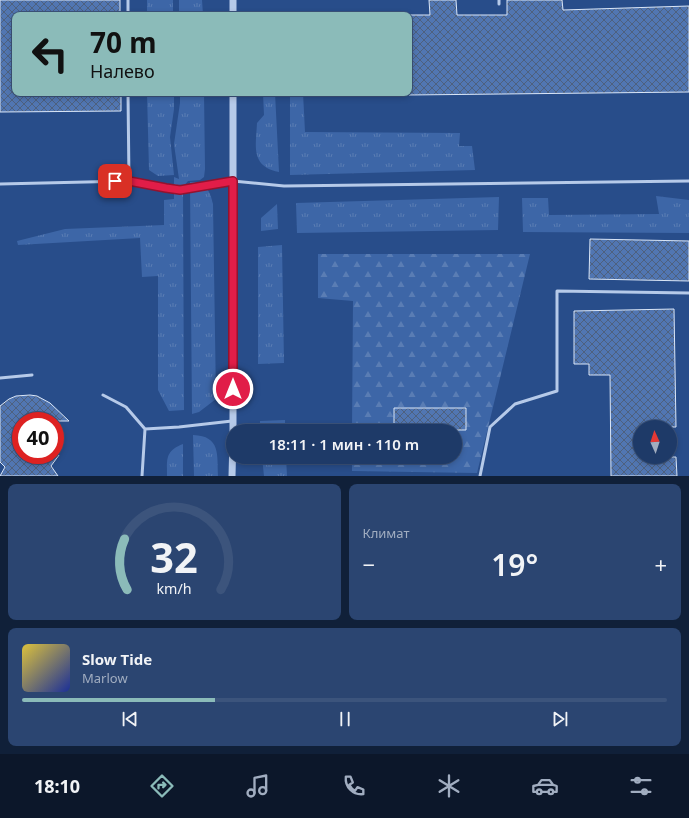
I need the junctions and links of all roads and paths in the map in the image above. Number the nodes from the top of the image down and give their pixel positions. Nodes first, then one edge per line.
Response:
1 (128, 0) edge
2 (233, 0) edge
3 (499, 0) edge
4 (499, 4) dead end
5 (128, 12) edge
6 (234, 12) edge
7 (128, 96) edge
8 (233, 96) edge
9 (129, 181) junction
10 (233, 181) junction
11 (689, 181) edge
12 (0, 184) edge
13 (689, 293) edge
14 (32, 375) dead end
15 (0, 378) edge
16 (103, 395) dead end
17 (234, 421) junction
18 (234, 424) edge
19 (146, 429) junction
20 (232, 464) edge
21 (142, 476) edge
22 (232, 476) edge
23 (480, 476) edge

1 - 5 lane
2 - 6 street
3 - 4 lane
7 - 9 lane
8 - 10 street
9 - 10 lane
9 - 12 lane
10 - 11 lane
10 - 17 street
13 - 23 lane
14 - 15 lane
16 - 19 lane
17 - 18 street
17 - 19 lane
19 - 21 lane
20 - 22 street

